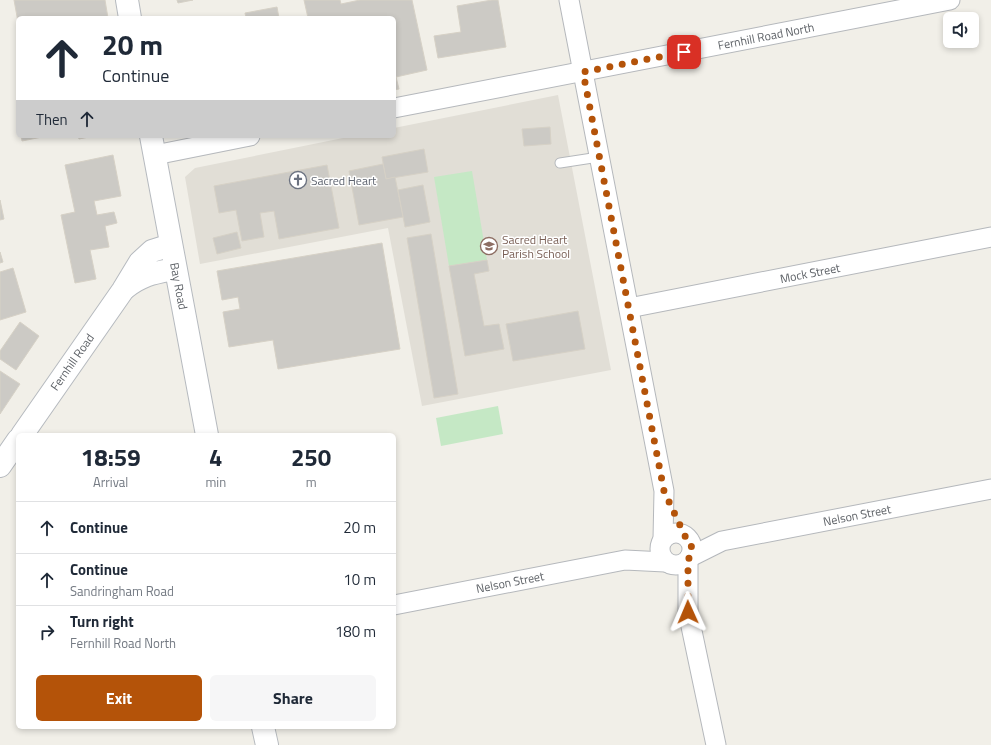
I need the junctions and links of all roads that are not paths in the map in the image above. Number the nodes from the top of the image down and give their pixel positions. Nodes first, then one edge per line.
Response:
1 (127, 0) edge
2 (569, 0) edge
3 (950, 0) edge
4 (130, 16) edge
5 (583, 72) junction
6 (396, 108) edge
7 (228, 138) edge
8 (153, 145) edge
9 (599, 157) junction
10 (560, 163) dead end
11 (991, 237) edge
12 (171, 245) junction
13 (176, 269) junction
14 (123, 290) junction
15 (629, 308) junction
16 (23, 433) edge
17 (207, 433) edge
18 (16, 443) edge
19 (0, 466) edge
20 (991, 490) edge
21 (664, 491) junction
22 (662, 541) junction
23 (688, 548) junction
24 (625, 560) junction
25 (666, 563) junction
26 (396, 605) edge
27 (688, 612) junction
28 (263, 729) edge
29 (267, 745) edge
30 (716, 745) edge

1 - 4 street
2 - 5 street
3 - 5 street, Fernhill Road North
5 - 6 street, Fernhill Road North
5 - 9 street
7 - 8 street
8 - 12 street, Bay Road
9 - 10 lane
9 - 15 street
11 - 15 street, Mock Street
12 - 13 street, Bay Road
12 - 14 street, Fernhill Road
13 - 14 street, Fernhill Road
13 - 17 street, Bay Road
14 - 16 street, Fernhill Road
15 - 21 street
18 - 19 street
20 - 23 street, Nelson Street
21 - 22 street
21 - 23 street
22 - 23 street
22 - 24 street, Nelson Street
22 - 25 street
23 - 25 street
23 - 27 street
24 - 25 street, Nelson Street
24 - 26 street, Nelson Street
25 - 27 street
27 - 30 street
28 - 29 street

